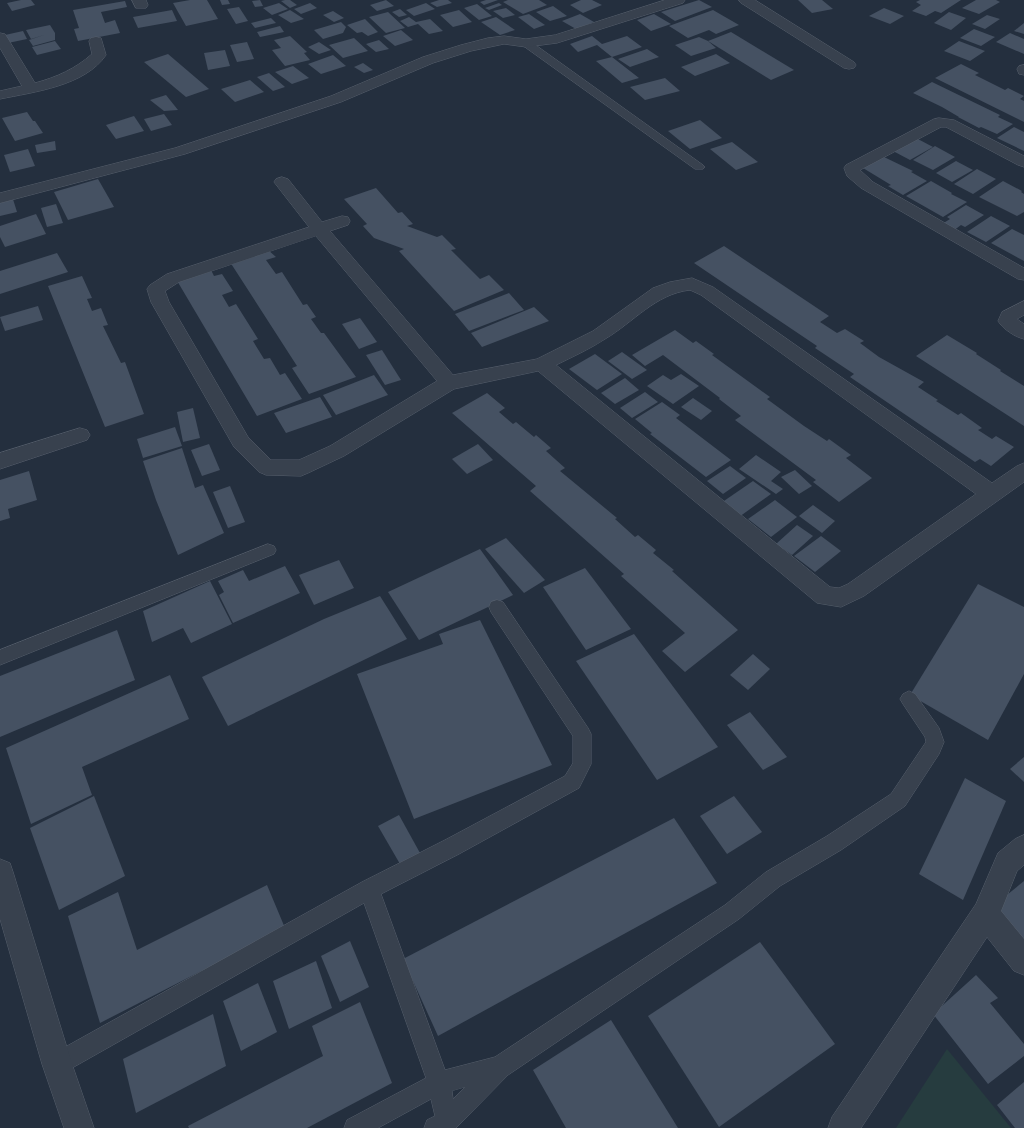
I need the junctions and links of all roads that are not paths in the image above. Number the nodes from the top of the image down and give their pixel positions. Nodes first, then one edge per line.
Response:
1 (678, 0) edge
2 (746, 0) edge
3 (0, 37) edge
4 (96, 41) dead end
5 (526, 42) junction
6 (849, 65) dead end
7 (31, 88) junction
8 (0, 95) edge
9 (1024, 162) edge
10 (699, 167) dead end
11 (282, 182) dead end
12 (0, 198) edge
13 (342, 222) dead end
14 (319, 229) junction
15 (1024, 275) edge
16 (1024, 307) edge
17 (1024, 333) edge
18 (542, 364) junction
19 (449, 383) junction
20 (80, 435) dead end
21 (0, 461) edge
22 (1024, 471) edge
23 (992, 494) junction
24 (268, 550) dead end
25 (497, 607) dead end
26 (0, 658) edge
27 (909, 699) dead end
28 (1024, 848) edge
29 (0, 872) edge
30 (369, 889) junction
31 (986, 914) junction
32 (1024, 961) edge
33 (57, 1064) junction
34 (500, 1067) junction
35 (439, 1083) junction
36 (441, 1124) edge
37 (79, 1128) edge
38 (355, 1128) edge
39 (843, 1128) edge

1 - 5 street
2 - 6 street
3 - 7 street
4 - 7 street
5 - 10 lane
5 - 12 street
7 - 8 street
9 - 15 street
11 - 14 street
13 - 14 street
14 - 19 street
14 - 19 street
16 - 17 street
18 - 19 street
18 - 23 street
18 - 23 street
20 - 21 street
22 - 23 street
24 - 26 lane
25 - 30 lane
27 - 34 lane
28 - 31 street
29 - 33 street
30 - 33 lane
30 - 35 lane
31 - 32 street
31 - 39 street
33 - 37 street
34 - 35 lane
34 - 36 lane
35 - 36 lane
35 - 38 lane

